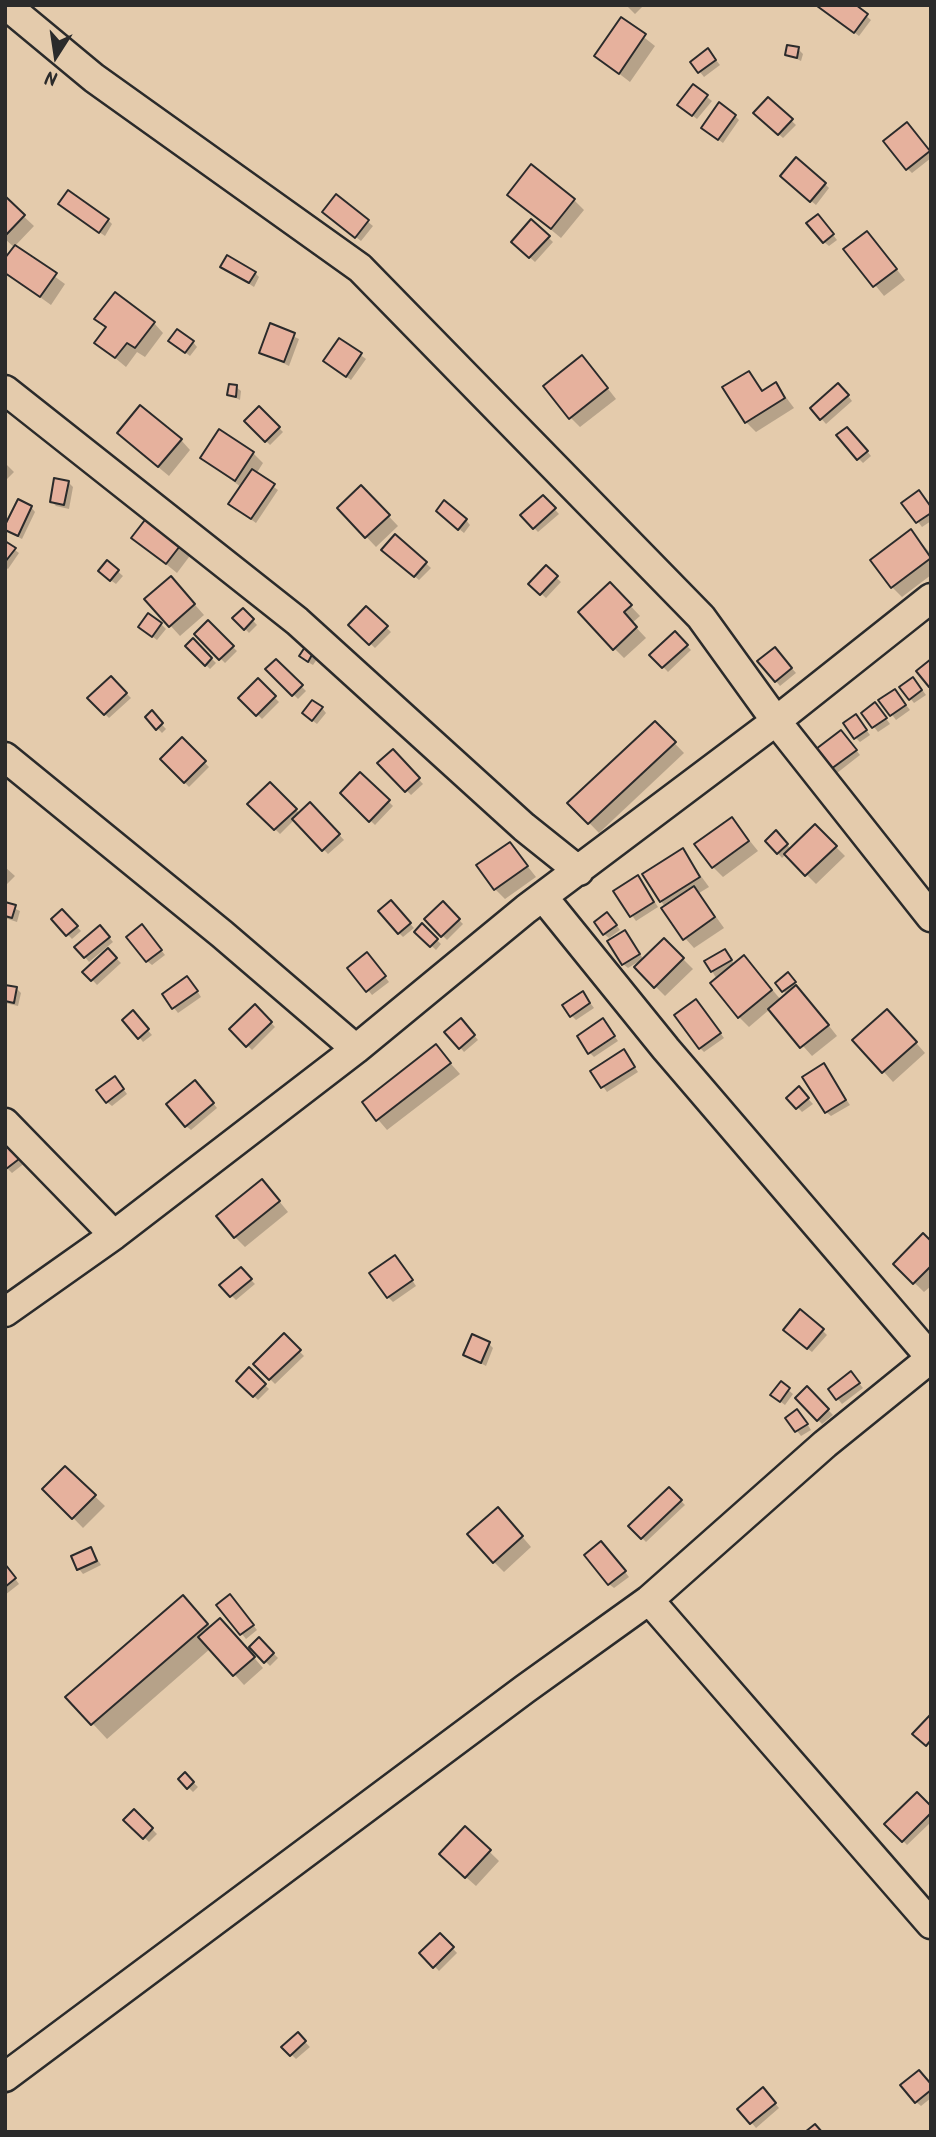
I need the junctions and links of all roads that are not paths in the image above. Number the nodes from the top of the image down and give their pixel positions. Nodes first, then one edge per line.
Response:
1 (6, 5) edge
2 (5, 390) edge
3 (931, 598) edge
4 (775, 721) junction
5 (5, 757) edge
6 (579, 871) junction
7 (543, 897) junction
8 (931, 917) edge
9 (356, 1049) junction
10 (5, 1123) edge
11 (114, 1235) junction
12 (5, 1312) edge
13 (649, 1600) junction
14 (931, 1924) edge
15 (5, 2077) edge

1 - 4 street
2 - 6 street
3 - 4 street
4 - 6 street
4 - 8 street
5 - 9 street
6 - 7 street
7 - 9 street
7 - 13 street
9 - 11 street
10 - 11 street
11 - 12 street
13 - 14 street
13 - 15 street

